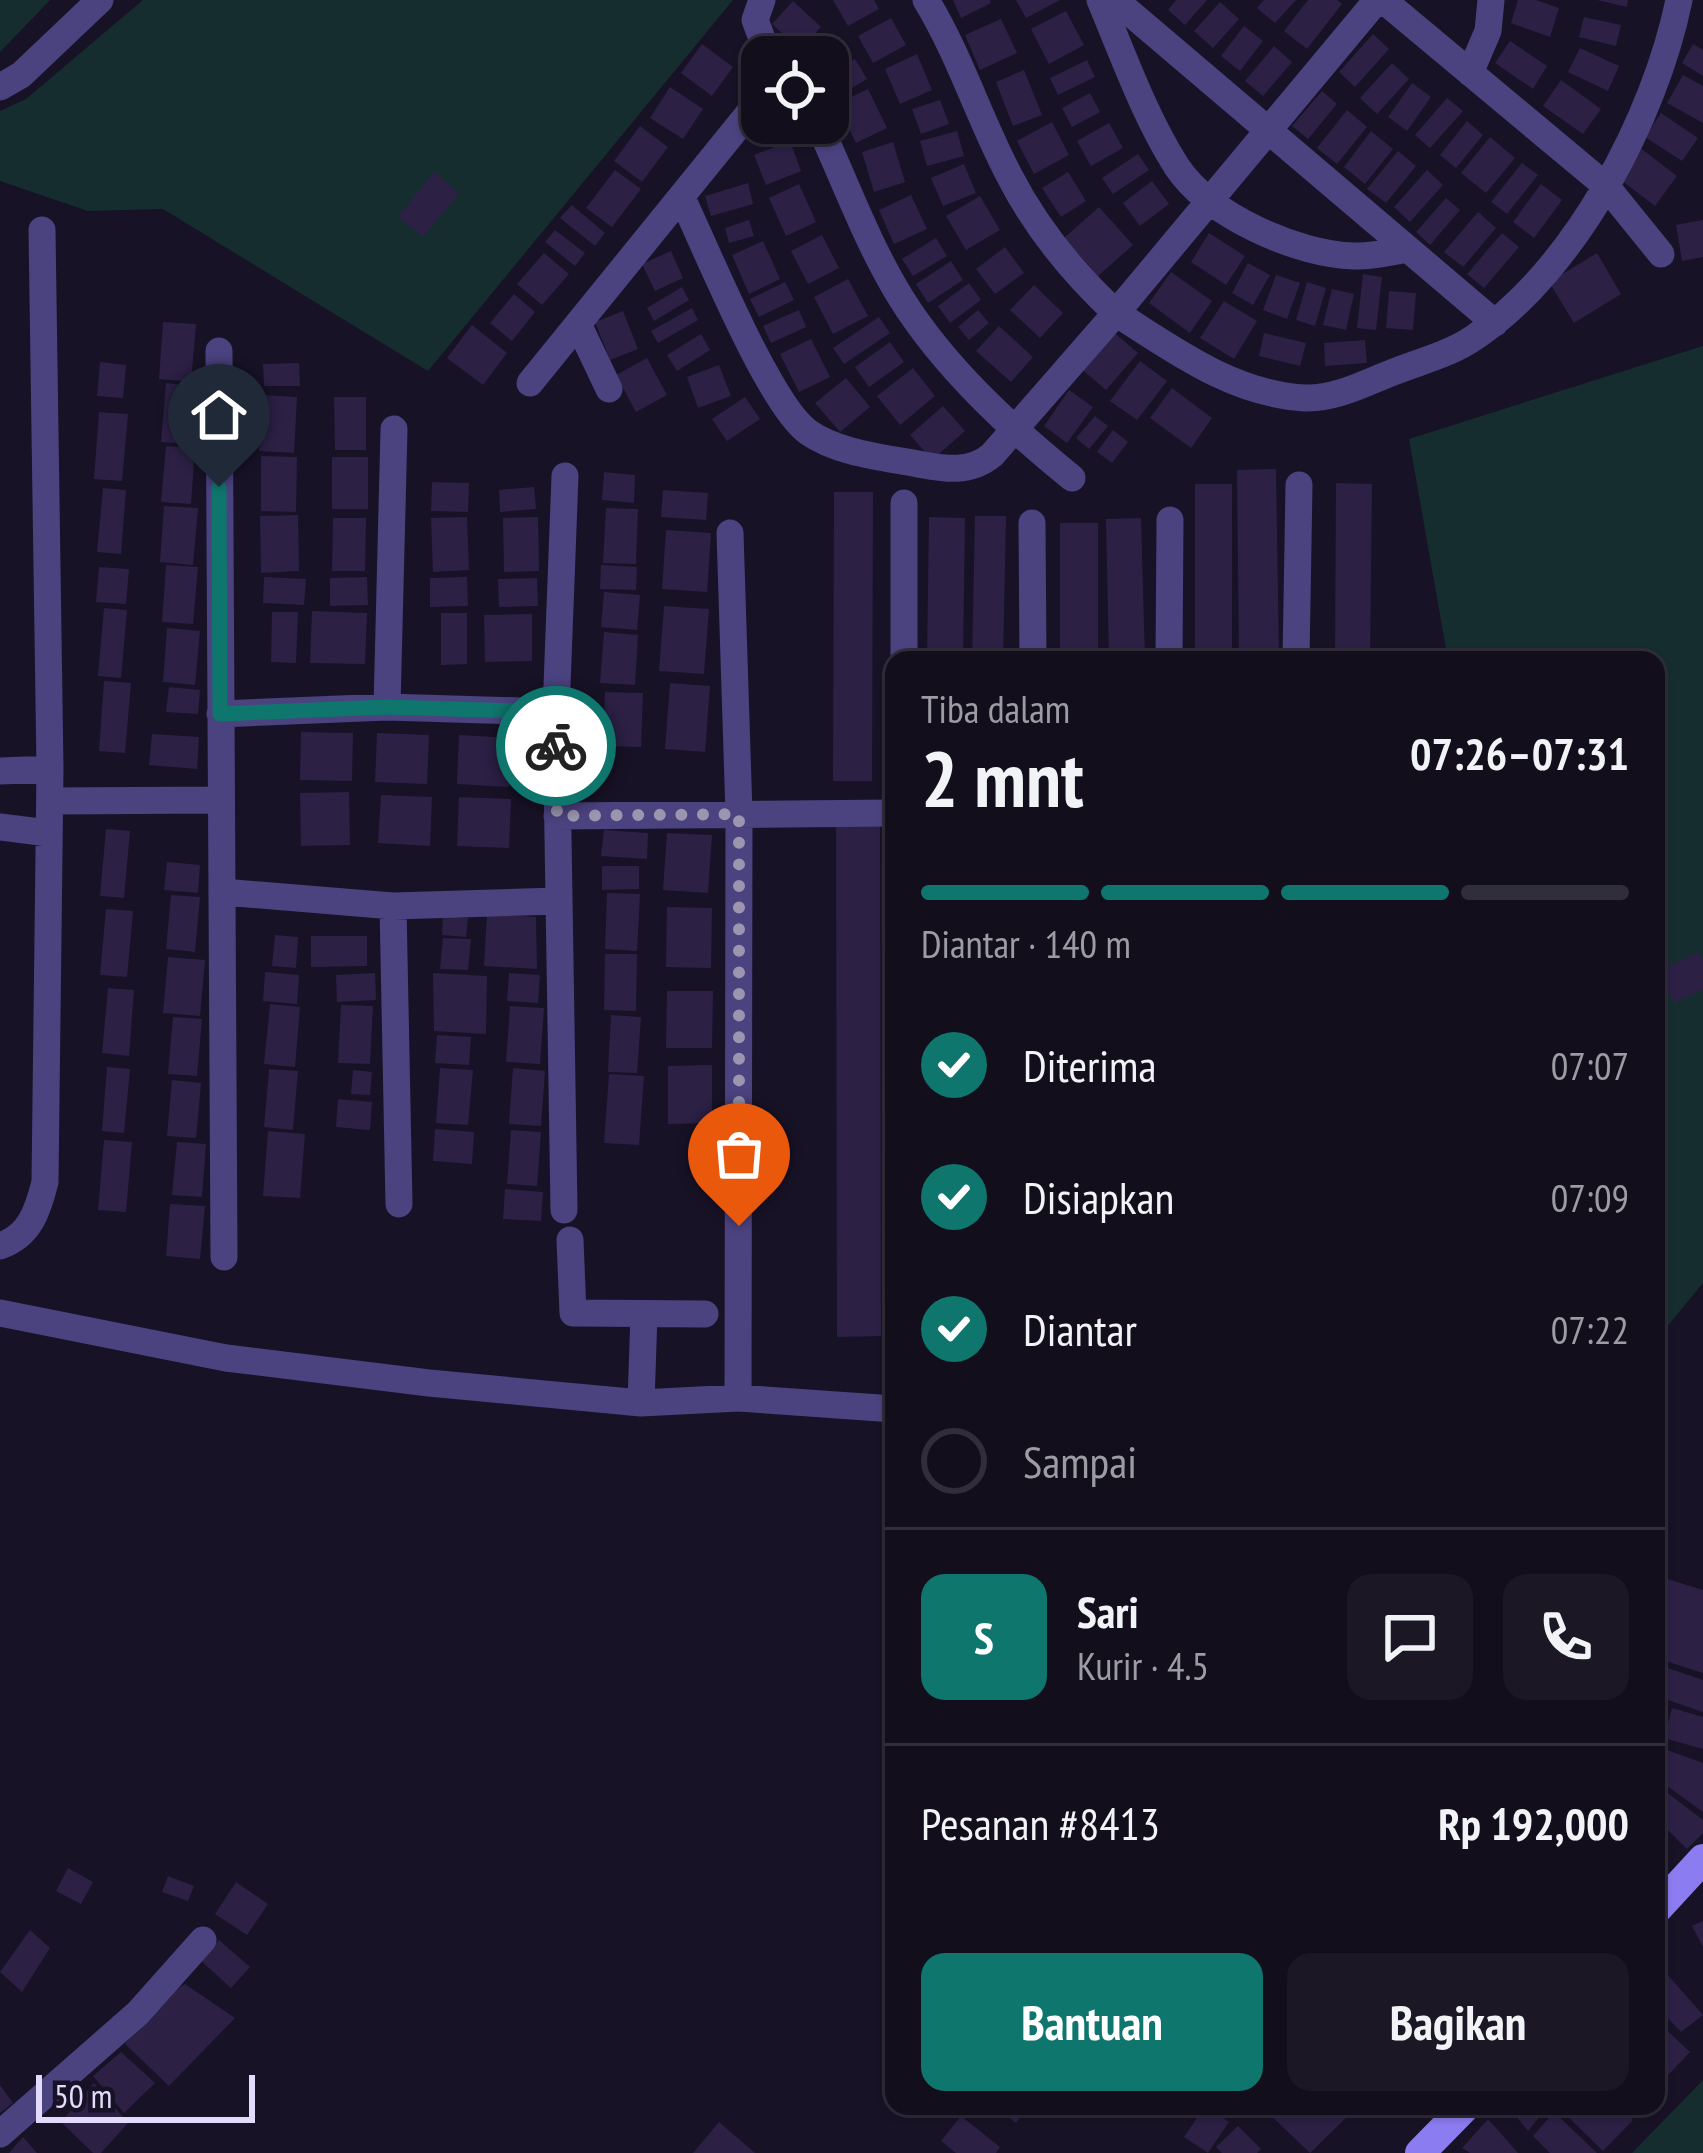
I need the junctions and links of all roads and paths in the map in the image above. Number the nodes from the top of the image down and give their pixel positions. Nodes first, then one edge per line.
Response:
1 (100, 0) edge
2 (762, 0) edge
3 (926, 0) edge
4 (1100, 0) edge
5 (1115, 0) edge
6 (1380, 0) edge
7 (1491, 0) edge
8 (1678, 0) edge
9 (761, 36) edge
10 (1469, 73) junction
11 (0, 87) edge
12 (741, 124) edge
13 (1268, 130) junction
14 (828, 144) edge
15 (1606, 186) junction
16 (682, 198) junction
17 (1211, 202) junction
18 (42, 230) dead end
19 (1408, 249) junction
20 (1661, 254) dead end
21 (1116, 313) junction
22 (1495, 322) junction
23 (578, 324) junction
24 (219, 351) dead end
25 (530, 383) dead end
26 (609, 389) dead end
27 (394, 429) dead end
28 (1014, 430) junction
29 (565, 476) dead end
30 (1072, 478) dead end
31 (1299, 484) dead end
32 (904, 503) dead end
33 (1171, 520) dead end
34 (1031, 523) dead end
35 (730, 533) dead end
36 (904, 651) edge
37 (1033, 651) edge
38 (1168, 651) edge
39 (1296, 651) edge
40 (387, 707) junction
41 (556, 712) junction
42 (220, 714) junction
43 (50, 769) junction
44 (0, 771) edge
45 (221, 800) junction
46 (50, 801) junction
47 (885, 813) edge
48 (739, 814) junction
49 (557, 816) junction
50 (0, 827) edge
51 (48, 832) junction
52 (223, 892) junction
53 (557, 902) junction
54 (393, 906) junction
55 (399, 1204) dead end
56 (564, 1210) dead end
57 (570, 1240) dead end
58 (0, 1246) edge
59 (224, 1257) dead end
60 (0, 1313) edge
61 (644, 1314) junction
62 (705, 1314) dead end
63 (738, 1398) junction
64 (641, 1403) junction
65 (885, 1408) edge
66 (1703, 1859) edge
67 (1665, 1900) edge
68 (203, 1940) dead end
69 (1457, 2115) edge
70 (0, 2134) edge
71 (1420, 2153) edge

1 - 11 street
2 - 9 street
3 - 21 street
4 - 17 street
5 - 13 street
6 - 10 street
6 - 13 street
7 - 10 street
8 - 15 street
10 - 15 street
12 - 16 street
13 - 17 street
13 - 19 street
14 - 28 street
15 - 20 street
15 - 22 street
16 - 23 street
16 - 28 street
17 - 19 street
17 - 21 street
18 - 43 street
19 - 22 street
21 - 22 street
21 - 28 street
23 - 25 street
23 - 26 street
24 - 42 street
27 - 40 street
28 - 30 street
29 - 41 street
31 - 39 street
32 - 36 street
33 - 38 street
34 - 37 street
35 - 48 street
40 - 41 street
40 - 42 street
41 - 49 street
42 - 45 street
43 - 44 street
43 - 46 street
45 - 46 street
45 - 52 street
46 - 51 street
47 - 48 street
48 - 49 street
48 - 63 street
49 - 53 street
50 - 51 street
51 - 58 street
52 - 54 street
52 - 59 street
53 - 54 street
53 - 56 street
54 - 55 street
57 - 61 street
60 - 64 street
61 - 62 street
61 - 64 street
63 - 64 street
63 - 65 street
66 - 67 street
68 - 70 street
69 - 71 street

